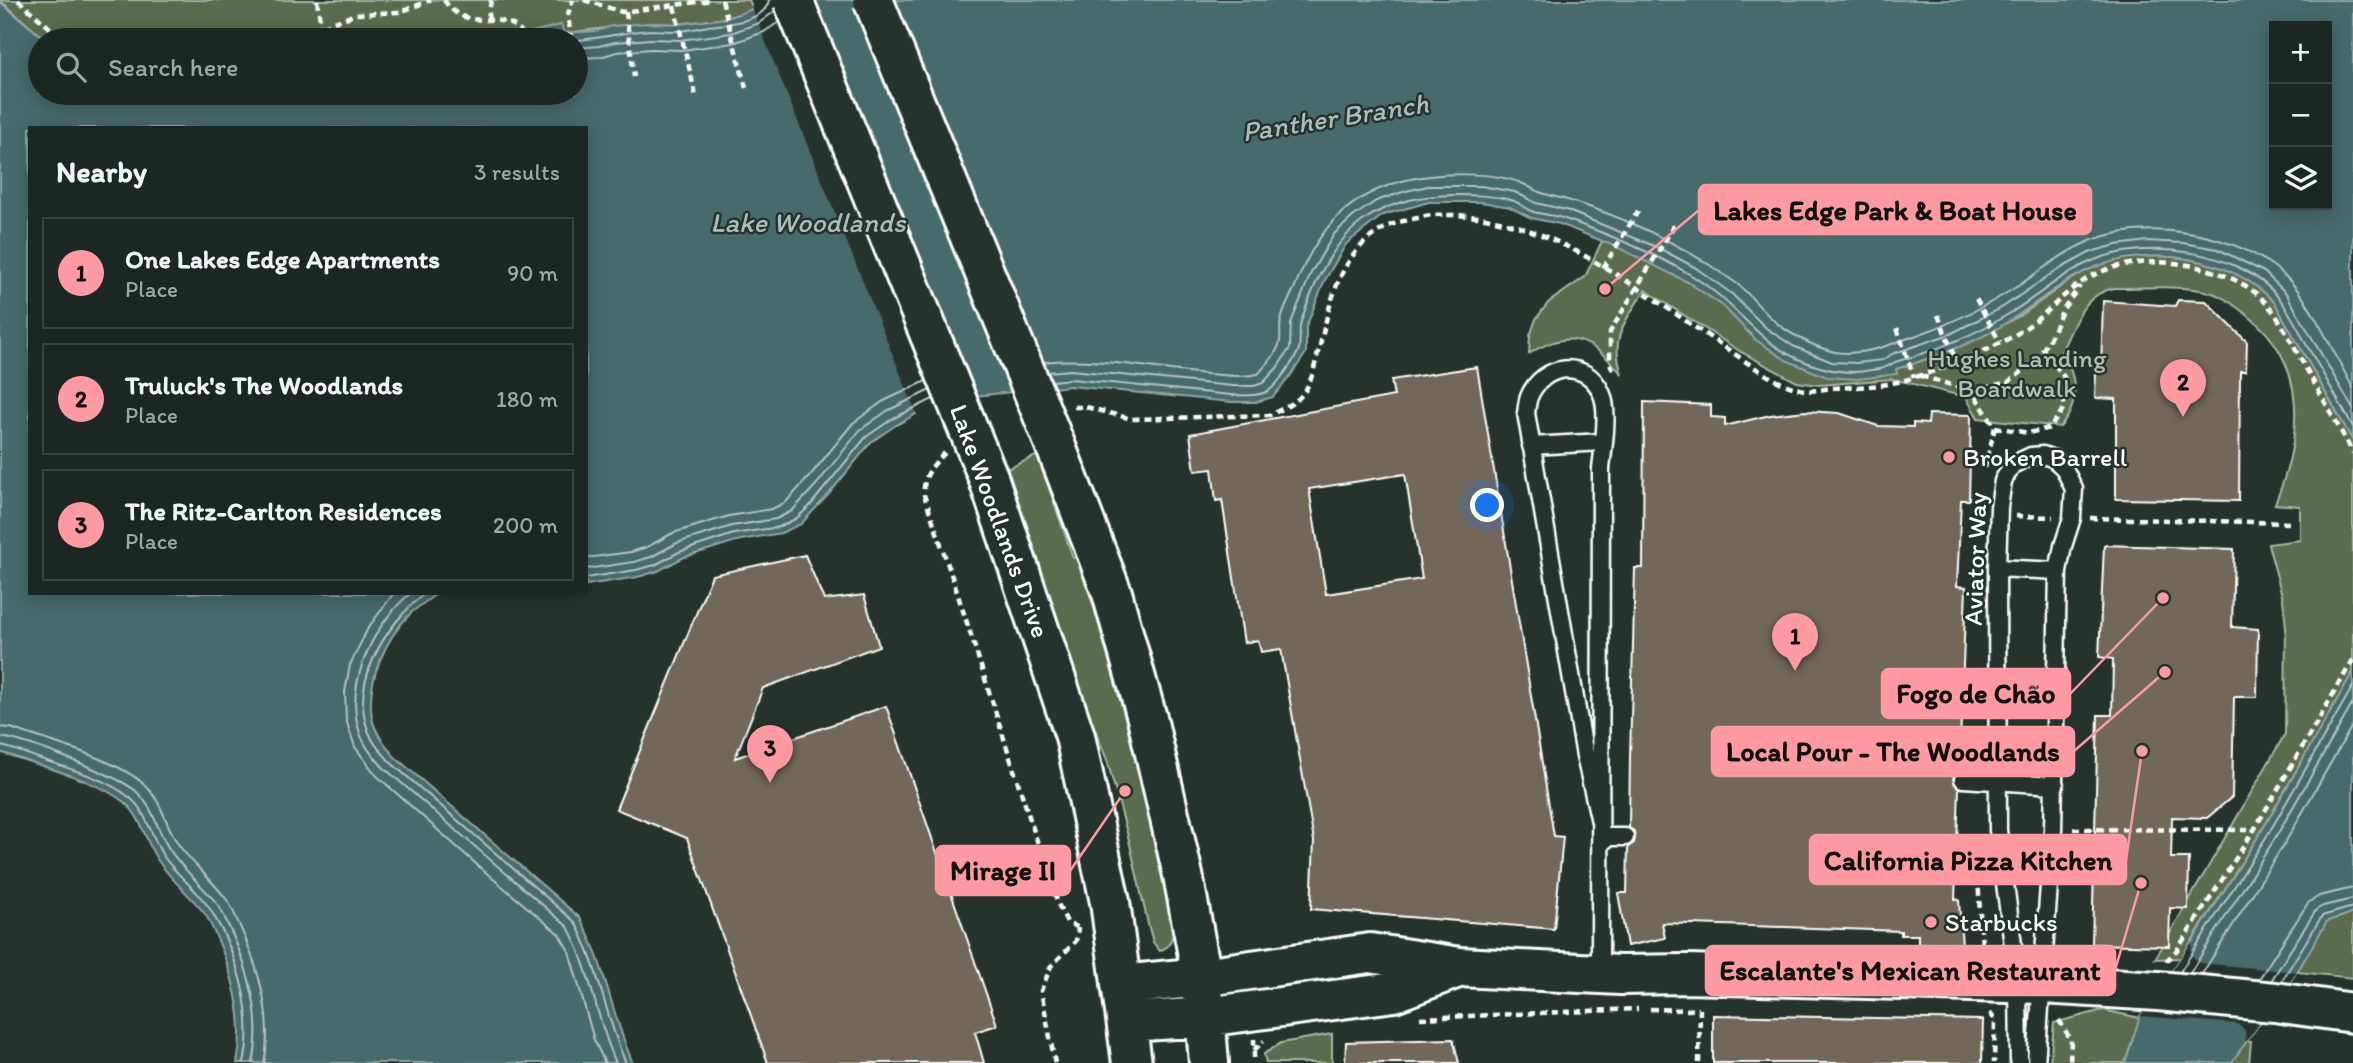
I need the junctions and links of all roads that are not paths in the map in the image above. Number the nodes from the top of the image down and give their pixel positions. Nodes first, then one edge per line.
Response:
1 (793, 0) edge
2 (873, 0) edge
3 (1603, 442) junction
4 (1531, 446) junction
5 (1997, 568) junction
6 (2058, 571) junction
7 (1963, 779) dead end
8 (1997, 782) junction
9 (2055, 785) junction
10 (1600, 822) junction
11 (1625, 837) dead end
12 (1600, 844) junction
13 (1460, 967) junction
14 (1600, 972) junction
15 (1202, 977) junction
16 (2039, 994) junction
17 (1124, 1004) junction
18 (2353, 1013) edge
19 (1205, 1017) junction
20 (1132, 1063) edge
21 (1209, 1063) edge
22 (2019, 1063) edge
23 (2036, 1063) edge

1 - 17 main road, Lake Woodlands Drive, bridge
2 - 15 main road, bridge
3 - 4 lane
3 - 4 lane
3 - 10 lane
4 - 10 lane
5 - 6 lane
5 - 6 lane, Aviator Way
5 - 8 lane, Aviator Way
6 - 9 lane, Aviator Way
7 - 8 lane
8 - 9 lane
8 - 16 lane, Aviator Way
9 - 16 lane, Aviator Way
10 - 12 lane
11 - 12 lane
12 - 14 lane
13 - 14 main road
13 - 15 main road
13 - 19 main road
14 - 16 main road
15 - 17 main road
15 - 19 main road
16 - 18 main road
16 - 22 lane, Aviator Way
16 - 23 lane, Aviator Way
17 - 19 main road
17 - 20 main road, Lake Woodlands Drive
19 - 21 main road

